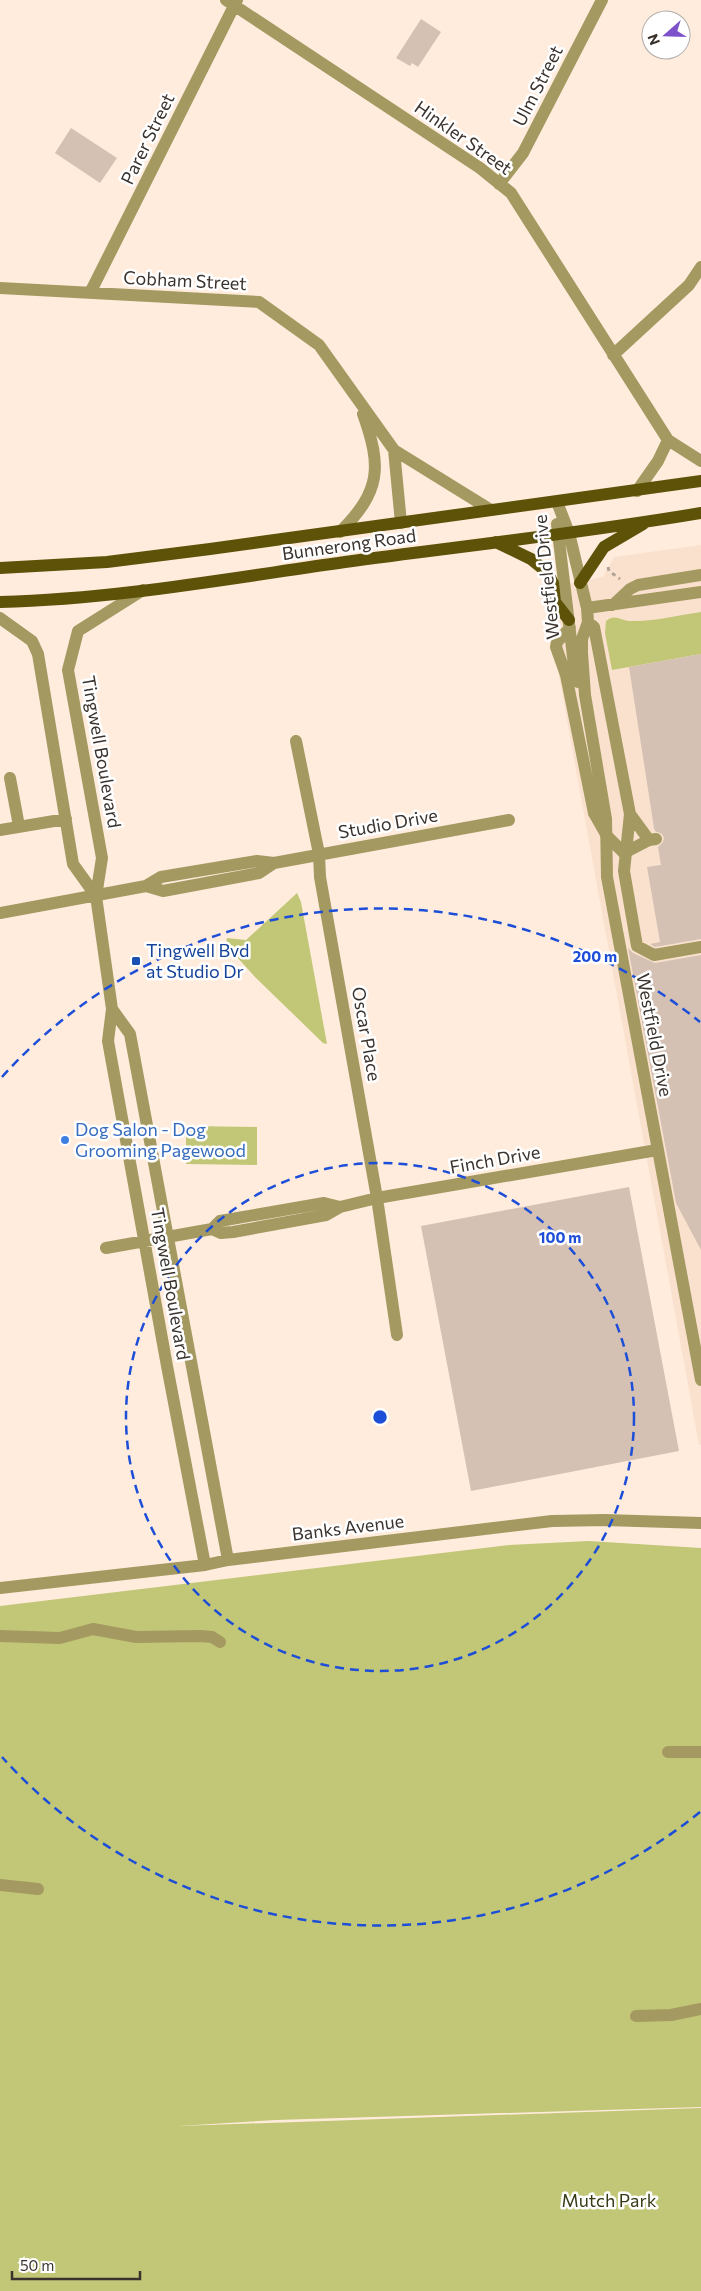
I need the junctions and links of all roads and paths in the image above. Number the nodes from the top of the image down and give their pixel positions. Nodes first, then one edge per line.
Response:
1 (602, 0) edge
2 (232, 2) edge
3 (499, 184) junction
4 (701, 267) edge
5 (0, 288) edge
6 (90, 293) junction
7 (613, 355) junction
8 (357, 397) junction
9 (668, 440) junction
10 (394, 450) junction
11 (701, 461) edge
12 (701, 481) edge
13 (637, 491) junction
14 (557, 502) junction
15 (491, 510) junction
16 (701, 513) edge
17 (646, 522) junction
18 (401, 523) junction
19 (340, 532) junction
20 (563, 534) junction
21 (496, 542) junction
22 (0, 568) edge
23 (701, 575) edge
24 (580, 582) junction
25 (142, 590) junction
26 (701, 592) edge
27 (0, 602) edge
28 (613, 605) junction
29 (587, 608) junction
30 (0, 618) edge
31 (588, 622) junction
32 (570, 624) junction
33 (585, 695) junction
34 (296, 741) dead end
35 (10, 778) dead end
36 (630, 814) junction
37 (66, 819) junction
38 (508, 820) dead end
39 (20, 826) junction
40 (0, 830) edge
41 (624, 853) junction
42 (319, 854) junction
43 (96, 896) junction
44 (0, 913) edge
45 (701, 947) edge
46 (112, 1009) junction
47 (657, 1150) junction
48 (377, 1198) junction
49 (168, 1238) junction
50 (146, 1243) junction
51 (106, 1248) dead end
52 (397, 1335) dead end
53 (701, 1380) edge
54 (701, 1523) edge
55 (228, 1560) junction
56 (205, 1566) junction
57 (0, 1588) edge
58 (0, 1636) edge
59 (220, 1642) dead end
60 (668, 1752) dead end
61 (701, 1752) edge
62 (0, 1885) edge
63 (38, 1889) dead end
64 (701, 2009) edge
65 (636, 2016) dead end

1 - 3 street, Ulm Street
2 - 3 street, Hinkler Street
2 - 6 street, Parer Street
3 - 7 street, Hinkler Street
4 - 7 street
5 - 6 street, Cobham Street
6 - 8 street, Cobham Street
7 - 9 street, Hinkler Street
8 - 10 street, Cobham Street
8 - 19 street, Cobham Street
9 - 11 street, Hinkler Street
9 - 13 street
10 - 15 street, Cobham Street
10 - 18 street, Cobham Street
12 - 13 main road, Bunnerong Road
13 - 14 main road, Bunnerong Road
14 - 15 main road, Bunnerong Road
14 - 20 street, Westfield Drive
15 - 18 main road, Bunnerong Road
16 - 17 main road, Bunnerong Road
17 - 20 main road, Bunnerong Road
17 - 24 main road
18 - 19 main road, Bunnerong Road
19 - 22 main road, Bunnerong Road
20 - 21 main road, Bunnerong Road
20 - 24 street, Westfield Drive
20 - 32 street, Westfield Drive
21 - 25 main road, Bunnerong Road
21 - 32 main road
23 - 28 street
24 - 29 street, Westfield Drive
25 - 27 main road, Bunnerong Road
25 - 43 street, Tingwell Boulevard
26 - 28 street
28 - 29 street
29 - 31 street, Westfield Drive
30 - 37 street, Tingwell Boulevard
31 - 33 street, Westfield Drive
31 - 36 street
32 - 33 street, Westfield Drive
32 - 41 street, bridge
33 - 47 street, Westfield Drive
34 - 42 street, Oscar Place
35 - 39 street
36 - 41 street
36 - 41 street, bridge
37 - 39 street
37 - 43 street, Tingwell Boulevard
38 - 42 street, Studio Drive
39 - 40 street
41 - 45 street
42 - 43 street, Studio Drive
42 - 48 street, Oscar Place
43 - 44 street, Studio Drive
43 - 46 street, Tingwell Boulevard
46 - 49 street, Tingwell Boulevard
46 - 50 street, Tingwell Boulevard
47 - 48 street, Finch Drive
47 - 53 street, Westfield Drive
48 - 49 street, Finch Drive
48 - 52 street, Oscar Place
49 - 50 street, Finch Drive
49 - 55 street, Tingwell Boulevard
50 - 51 street, Finch Drive
50 - 56 street, Tingwell Boulevard
54 - 55 street, Banks Avenue
55 - 56 street, Banks Avenue
56 - 57 street, Banks Avenue
58 - 59 street
60 - 61 street
62 - 63 street
64 - 65 street

